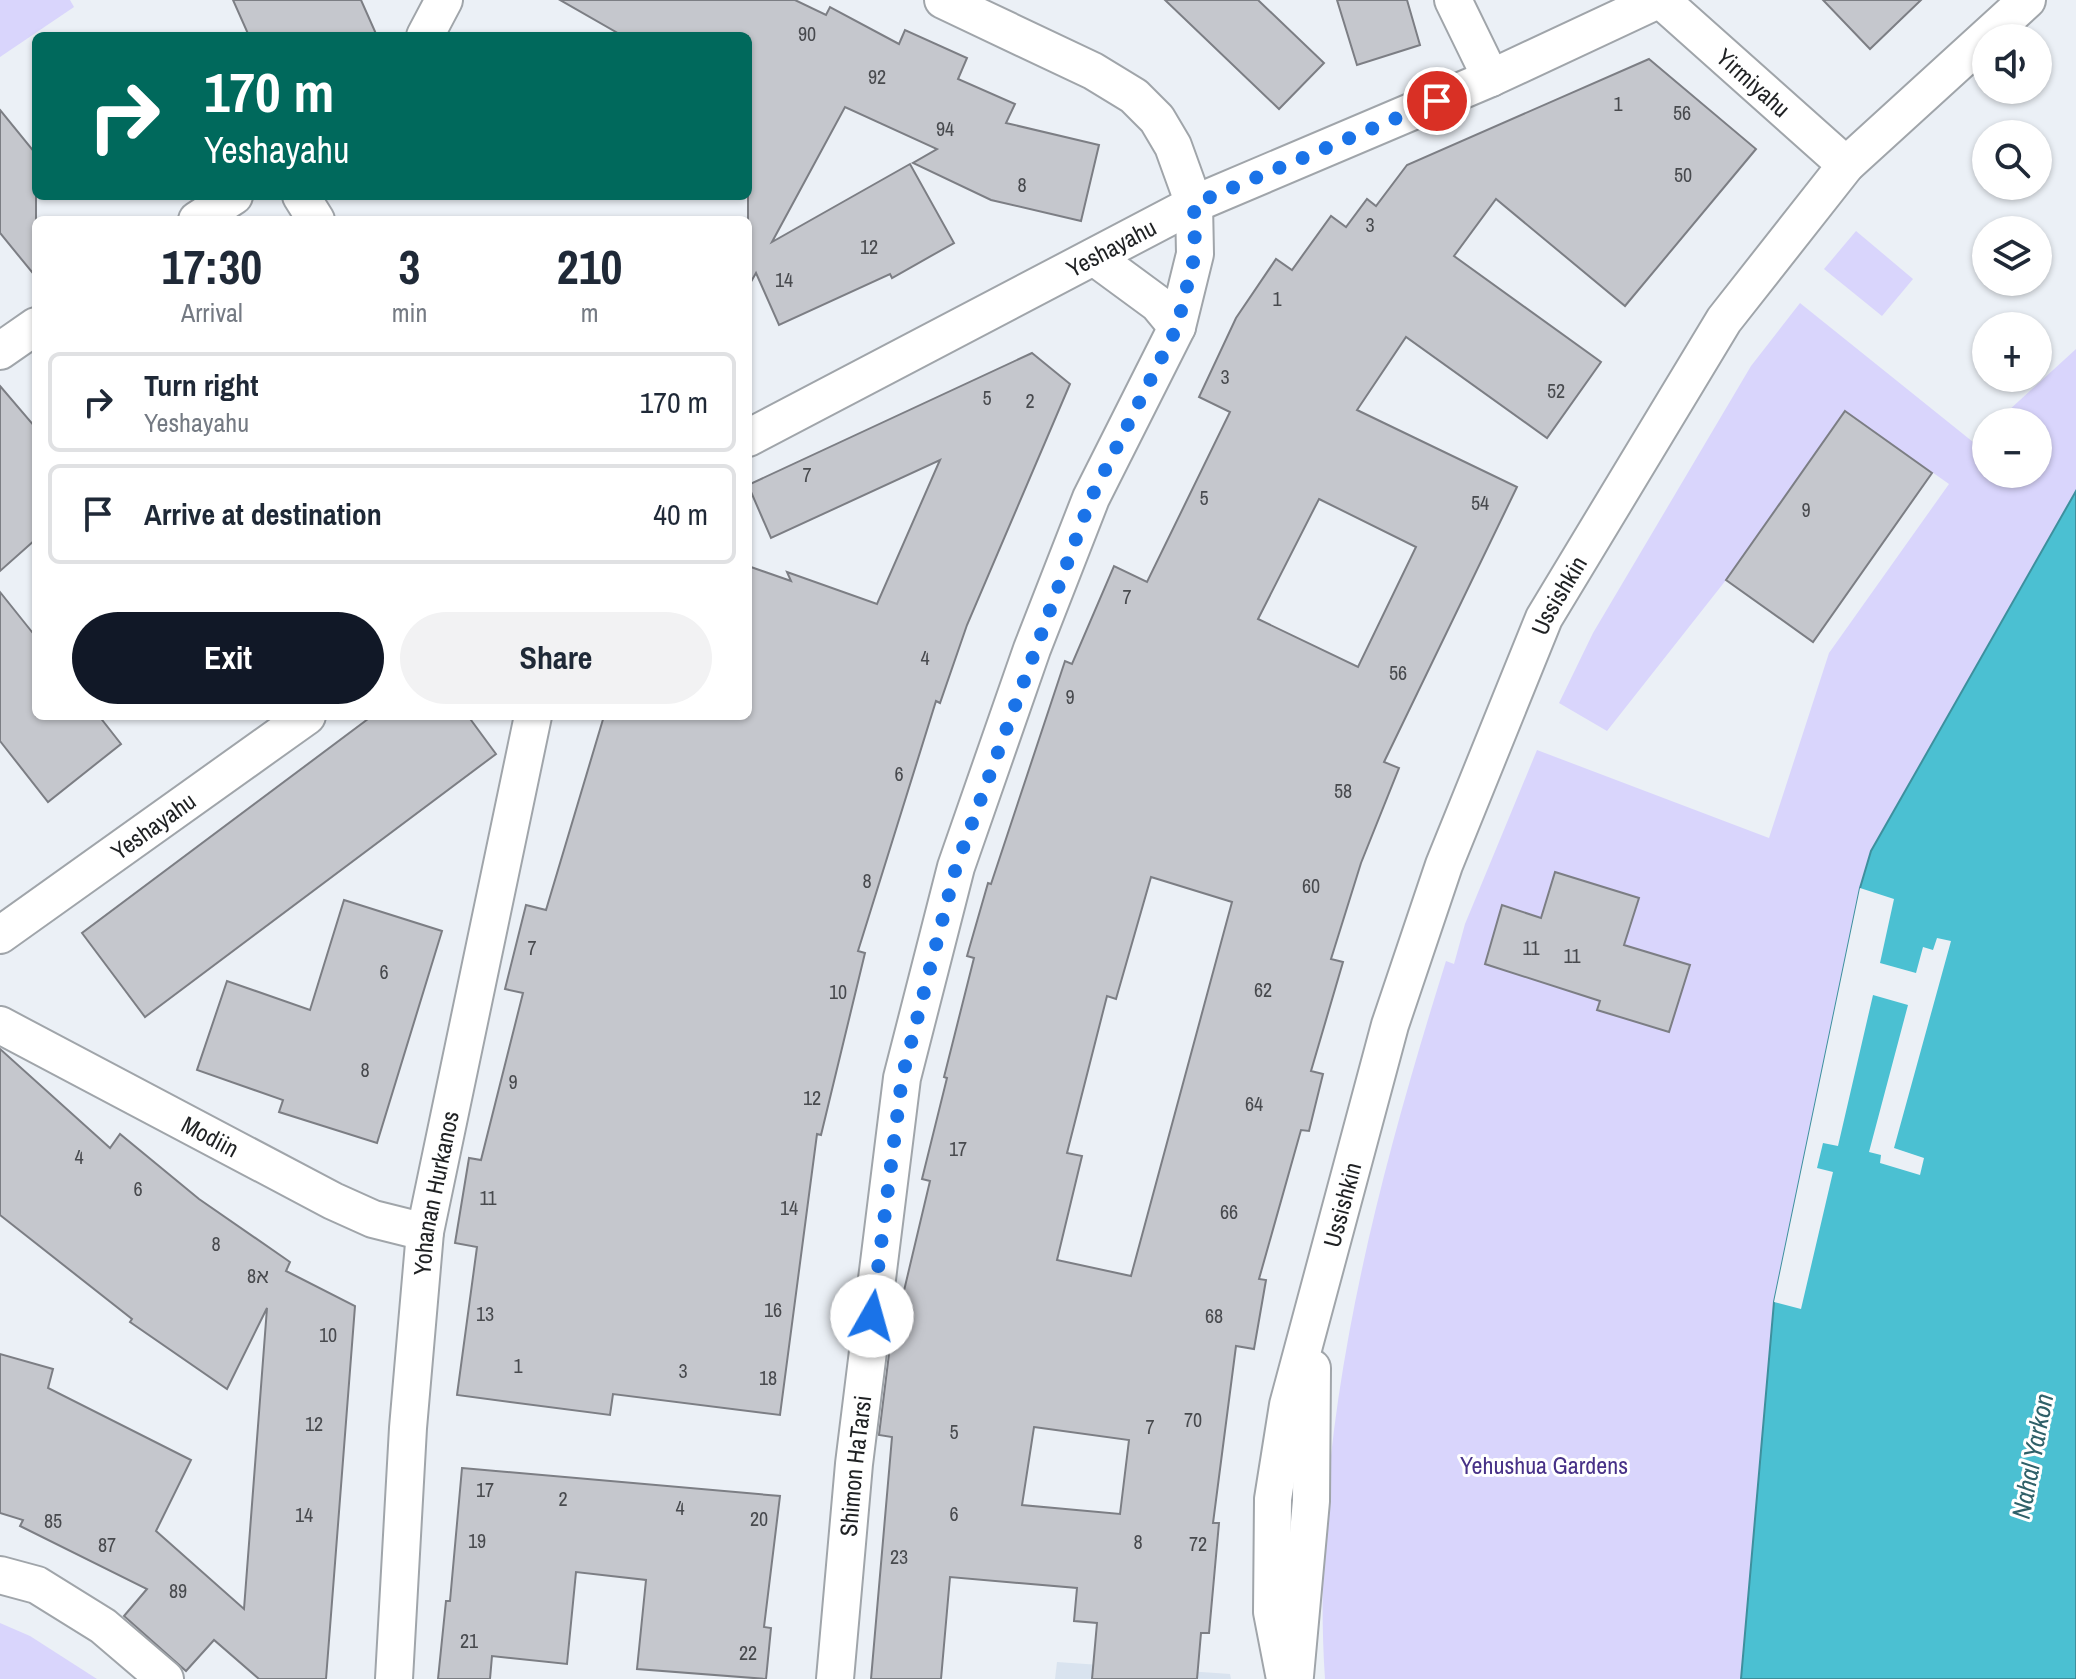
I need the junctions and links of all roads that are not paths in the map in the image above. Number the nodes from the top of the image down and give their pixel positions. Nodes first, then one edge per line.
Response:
1 (444, 0) edge
2 (943, 0) edge
3 (1453, 0) edge
4 (1659, 0) edge
5 (2027, 0) edge
6 (427, 32) edge
7 (1491, 78) junction
8 (1846, 165) junction
9 (228, 200) edge
10 (1194, 204) junction
11 (203, 216) edge
12 (1094, 257) junction
13 (1177, 327) junction
14 (32, 329) edge
15 (0, 351) edge
16 (752, 436) edge
17 (301, 720) edge
18 (532, 720) edge
19 (0, 935) edge
20 (0, 1025) edge
21 (425, 1232) junction
22 (1312, 1315) junction
23 (0, 1575) edge
24 (165, 1679) edge
25 (394, 1679) edge
26 (835, 1679) edge
27 (1285, 1679) edge
28 (1294, 1679) edge

1 - 6 street
2 - 10 street
3 - 7 street
4 - 7 street, Yeshayahu
4 - 8 street, Yirmiyahu
5 - 8 street, Ussishkin
7 - 10 street, Yeshayahu
8 - 22 street, Ussishkin
9 - 11 street
10 - 12 street, Yeshayahu
10 - 13 street, Shimon HaTarsi
12 - 13 street
12 - 16 street, Yeshayahu
13 - 26 street, Shimon HaTarsi
14 - 15 street
17 - 19 street, Yeshayahu
18 - 21 street, Yohanan Hurkanos
20 - 21 street, Modiin
21 - 25 street, Yohanan Hurkanos
22 - 27 street, Ussishkin
22 - 28 street, Ussishkin
23 - 24 street

